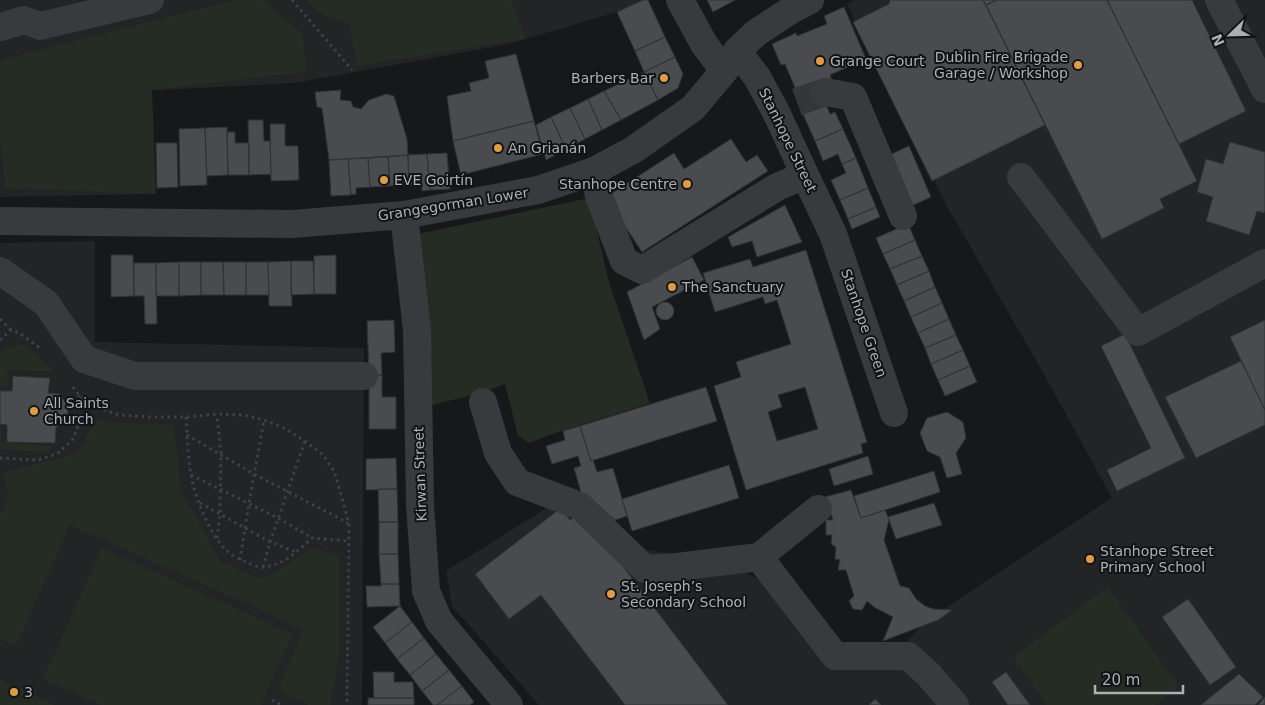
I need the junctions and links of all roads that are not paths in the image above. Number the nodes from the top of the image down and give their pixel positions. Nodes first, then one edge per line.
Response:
1 (150, 0) edge
2 (680, 0) edge
3 (810, 0) edge
4 (1219, 0) edge
5 (0, 27) edge
6 (730, 61) junction
7 (1265, 89) edge
8 (825, 92) tunnel mouth
9 (594, 171) junction
10 (805, 175) junction
11 (1021, 177) dead end
12 (404, 215) junction
13 (903, 216) dead end
14 (0, 220) edge
15 (833, 234) joint
16 (1265, 263) edge
17 (0, 272) edge
18 (364, 376) dead end
19 (483, 402) dead end
20 (894, 413) dead end
21 (818, 509) dead end
22 (759, 557) junction
23 (509, 705) edge
24 (955, 705) edge

1 - 5 street
2 - 6 street, Stanhope Street
3 - 6 street, Grangegorman Lower
4 - 7 street
6 - 9 street, Grangegorman Lower
6 - 10 street, Stanhope Street
8 - 13 street
9 - 10 street
9 - 12 street, Grangegorman Lower
10 - 15 street, Stanhope Street
11 - 16 street
12 - 14 street, Grangegorman Lower
12 - 23 street, Kirwan Street
15 - 20 street, Stanhope Green
17 - 18 street
19 - 22 street
21 - 22 street
22 - 24 street

